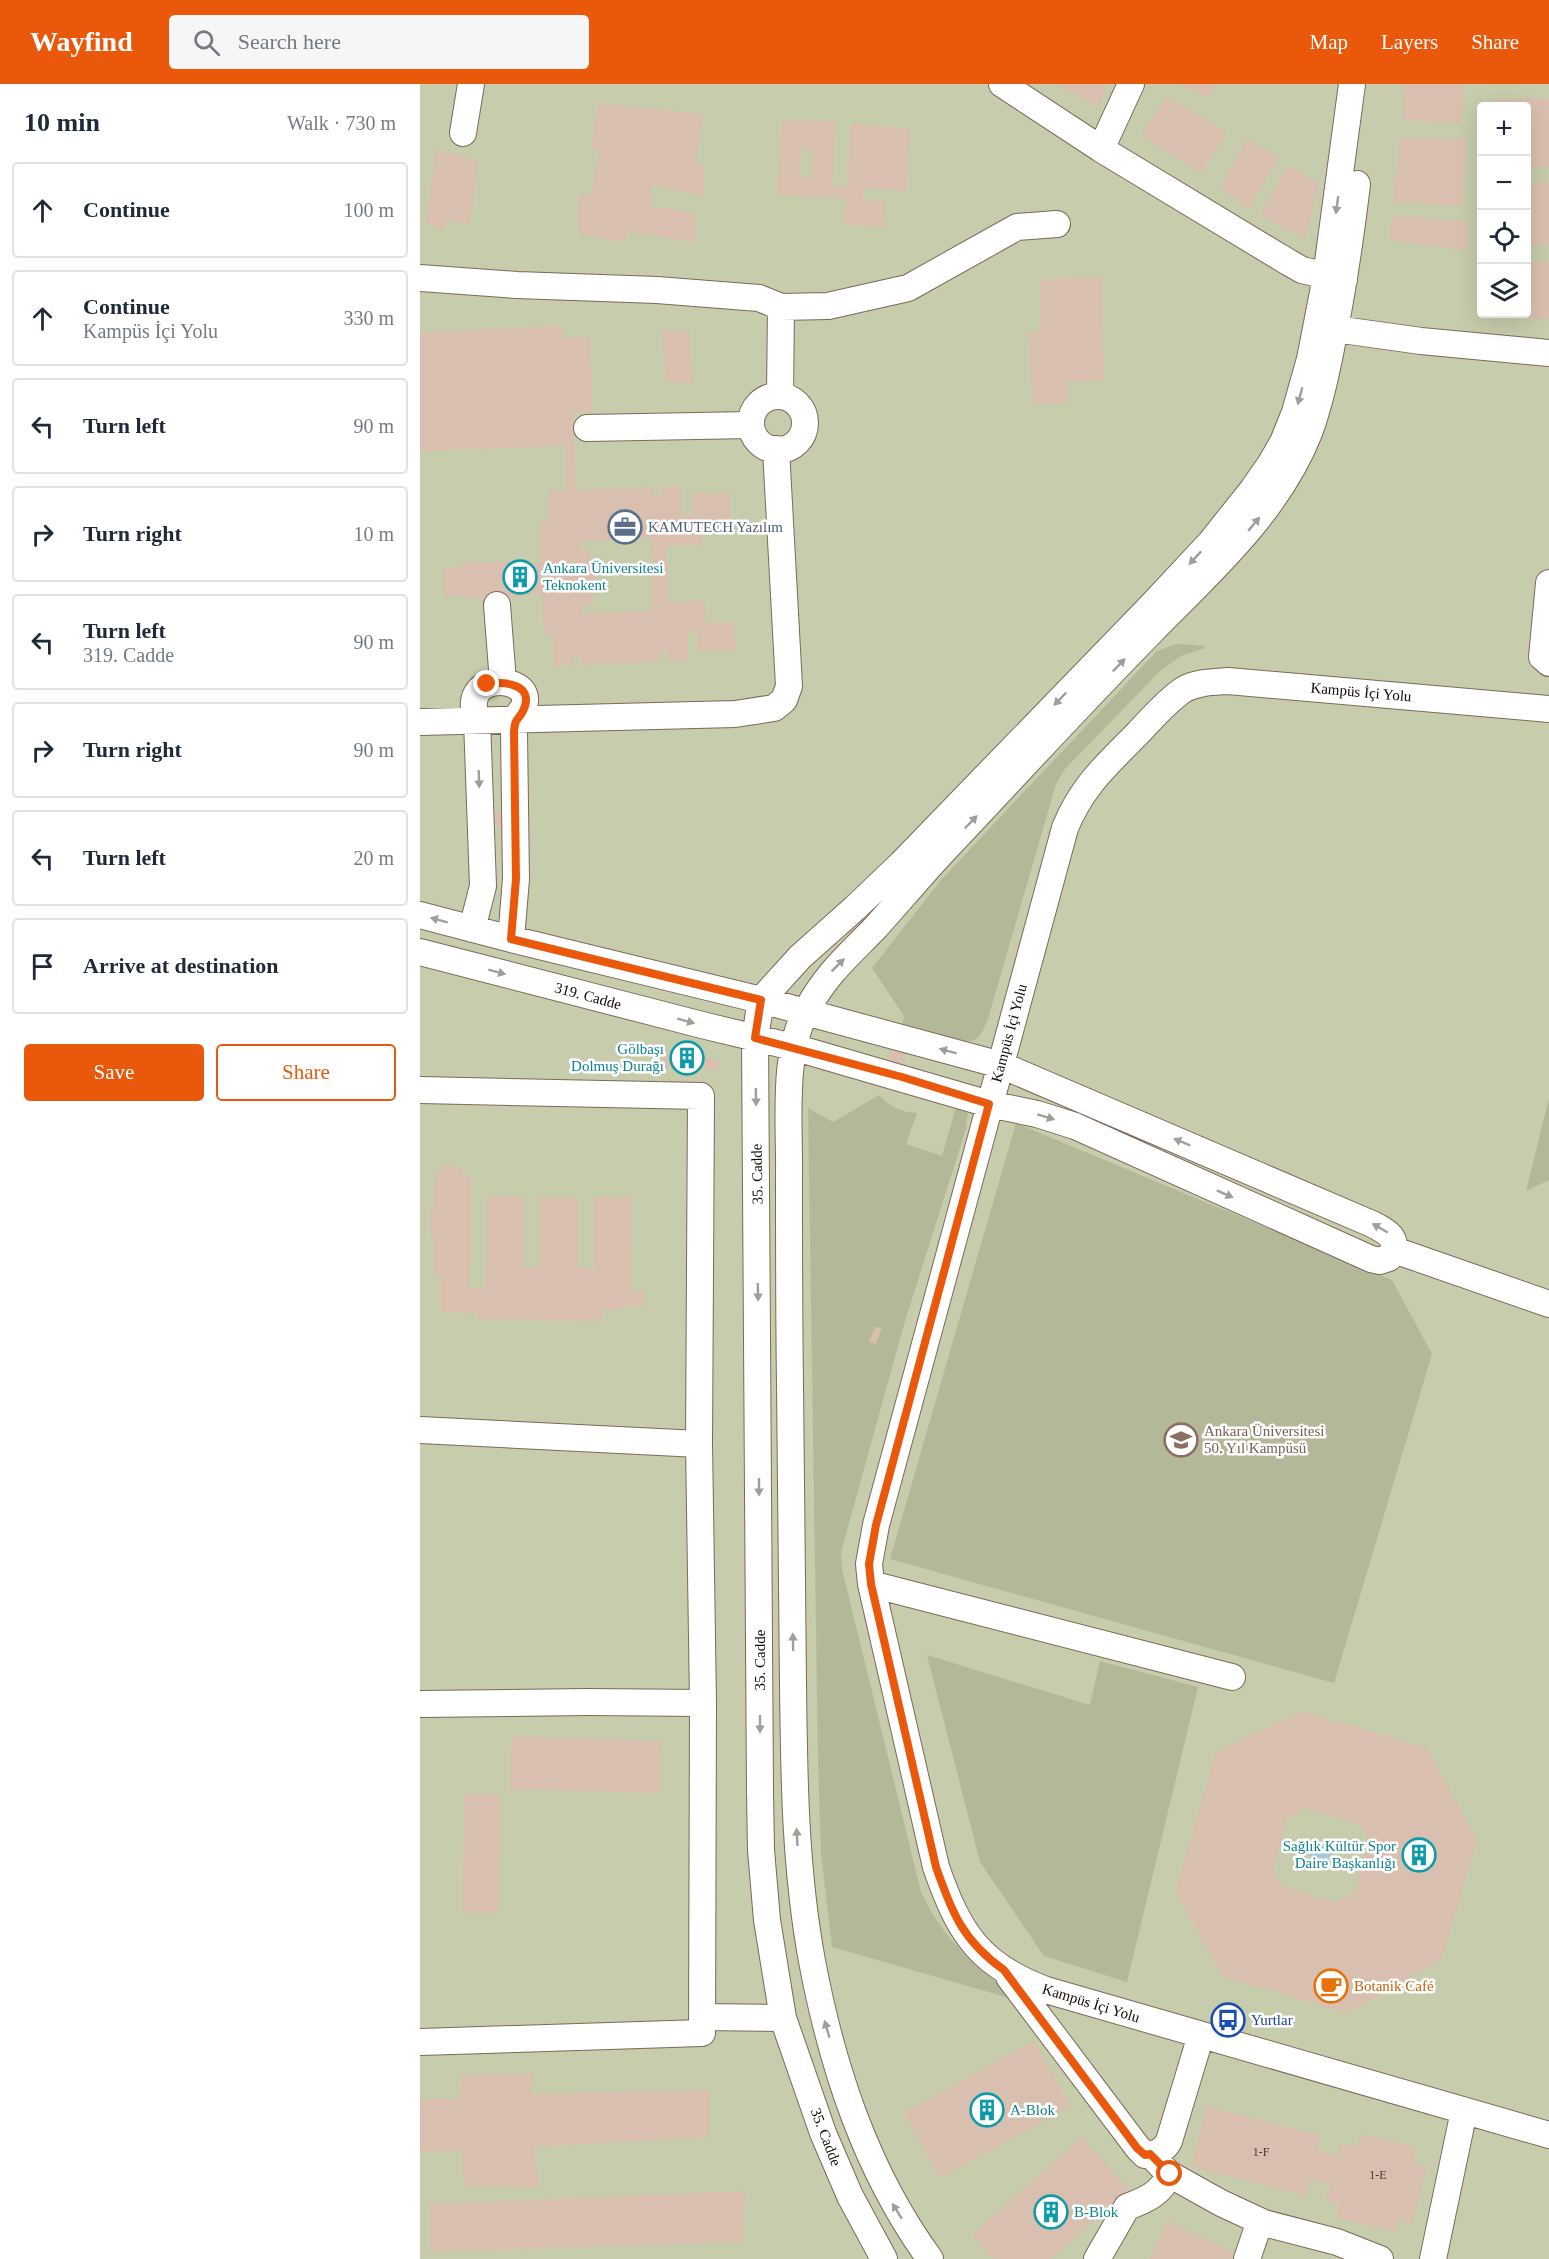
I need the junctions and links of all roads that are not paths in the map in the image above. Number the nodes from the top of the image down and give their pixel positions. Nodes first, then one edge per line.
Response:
1 (471, 84) edge
2 (1002, 84) edge
3 (1131, 84) edge
4 (1352, 84) edge
5 (1369, 84) edge
6 (463, 133) dead end
7 (1101, 149) junction
8 (1057, 224) dead end
9 (420, 278) edge
10 (1336, 279) junction
11 (781, 307) junction
12 (1326, 326) junction
13 (1549, 353) edge
14 (780, 396) junction
15 (752, 425) junction
16 (587, 428) dead end
17 (776, 449) junction
18 (1549, 583) edge
19 (497, 605) dead end
20 (1549, 663) edge
21 (503, 682) junction
22 (1549, 709) edge
23 (477, 720) junction
24 (515, 720) junction
25 (420, 722) edge
26 (420, 915) edge
27 (472, 929) junction
28 (511, 939) junction
29 (420, 952) edge
30 (761, 1000) junction
31 (804, 1012) junction
32 (755, 1038) junction
33 (793, 1047) junction
34 (1001, 1065) junction
35 (420, 1090) edge
36 (989, 1104) junction
37 (1394, 1250) junction
38 (1549, 1304) edge
39 (420, 1430) edge
40 (699, 1444) junction
41 (871, 1584) junction
42 (1232, 1677) dead end
43 (420, 1704) edge
44 (703, 1704) junction
45 (1004, 1970) junction
46 (702, 2018) junction
47 (783, 2018) junction
48 (1201, 2035) junction
49 (420, 2042) edge
50 (1464, 2111) junction
51 (1549, 2136) edge
52 (1150, 2154) junction
53 (1170, 2174) junction
54 (1260, 2221) junction
55 (1366, 2256) edge
56 (884, 2259) edge
57 (930, 2259) edge
58 (1097, 2259) edge
59 (1246, 2259) edge
60 (1433, 2259) edge

1 - 6 street
2 - 7 street
3 - 7 street
4 -> 10 street
5 - 10 street
7 - 10 street
8 - 11 street
9 - 11 street
10 - 12 street
11 - 14 street
12 - 13 street
12 -> 30 street
31 -> 12 street
14 - 15 street
14 - 17 street
15 - 16 street
15 - 17 street
17 - 24 street
18 - 20 street
19 - 21 street
21 - 23 street
21 - 24 street
22 - 34 street, Kampüs İçi Yolu
23 - 24 street
23 - 25 street
23 -> 27 street
24 - 28 street
27 -> 26 street
27 - 28 street
28 - 30 street
29 -> 32 street, 319. Cadde
30 - 31 street
30 - 32 street, 35. Cadde
31 - 33 street
34 -> 31 street
32 - 33 street, 319. Cadde
32 -> 47 street, 35. Cadde
33 - 36 street, 319. Cadde
57 -> 33 street
34 - 36 street, Kampüs İçi Yolu
37 -> 34 street
35 - 40 street
36 -> 37 street, 319. Cadde
36 - 41 street, Kampüs İçi Yolu
37 - 38 street
39 - 40 street
40 - 44 street
41 - 42 street
41 - 45 street, Kampüs İçi Yolu
43 - 44 street
44 - 46 street
45 - 48 street, Kampüs İçi Yolu
45 - 52 street
46 - 47 street
46 - 49 street
47 - 56 street, 35. Cadde
48 - 50 street, Kampüs İçi Yolu
48 - 52 street
50 - 51 street, Kampüs İçi Yolu
50 - 60 street
52 - 53 street
53 - 54 street
53 - 58 street
54 - 55 street
54 - 59 street

